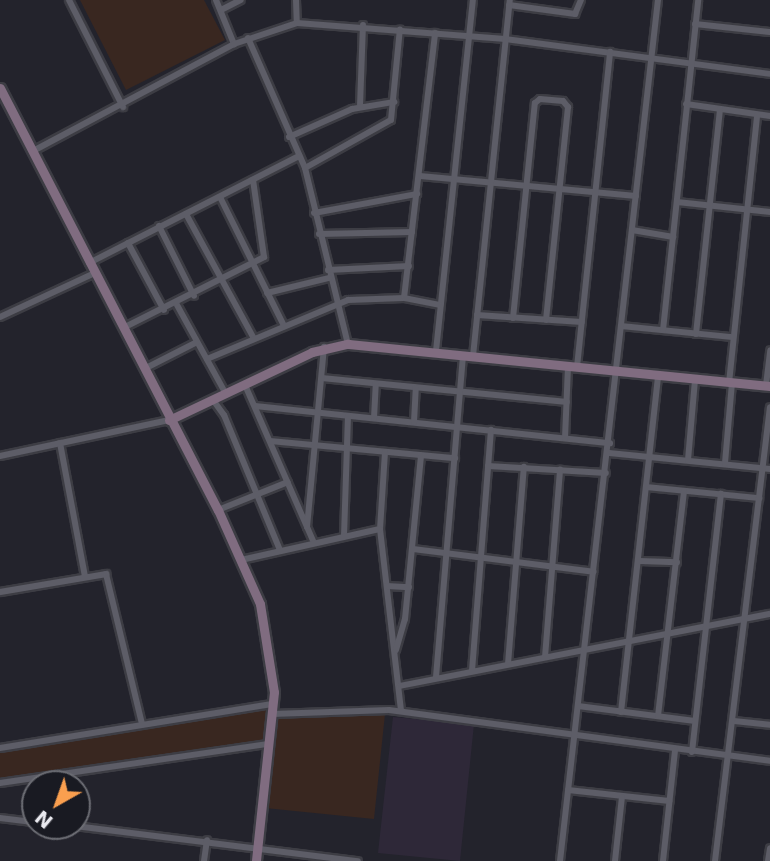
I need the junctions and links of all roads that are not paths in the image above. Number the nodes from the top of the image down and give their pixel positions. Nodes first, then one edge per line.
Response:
1 (69, 0) edge
2 (216, 0) edge
3 (241, 0) edge
4 (296, 0) edge
5 (473, 0) edge
6 (545, 0) edge
7 (581, 0) edge
8 (658, 0) edge
9 (698, 0) edge
10 (509, 2) edge
11 (545, 9) junction
12 (221, 10) junction
13 (297, 23) junction
14 (695, 24) junction
15 (363, 25) junction
16 (400, 29) junction
17 (770, 32) edge
18 (435, 33) junction
19 (470, 36) junction
20 (248, 38) junction
21 (505, 39) junction
22 (234, 44) junction
23 (610, 52) junction
24 (651, 58) junction
25 (690, 63) junction
26 (770, 74) edge
27 (0, 88) edge
28 (394, 102) junction
29 (686, 104) junction
30 (360, 106) junction
31 (124, 107) junction
32 (720, 109) junction
33 (757, 115) junction
34 (770, 116) edge
35 (289, 137) junction
36 (33, 151) junction
37 (299, 156) junction
38 (305, 168) junction
39 (420, 176) junction
40 (455, 178) junction
41 (253, 180) junction
42 (490, 180) junction
43 (525, 184) junction
44 (561, 187) junction
45 (595, 191) junction
46 (417, 194) junction
47 (636, 196) junction
48 (220, 197) junction
49 (677, 202) junction
50 (712, 206) junction
51 (746, 209) junction
52 (770, 212) edge
53 (314, 213) junction
54 (186, 214) junction
55 (159, 226) junction
56 (632, 230) junction
57 (412, 232) junction
58 (319, 234) junction
59 (673, 237) junction
60 (128, 243) junction
61 (89, 263) junction
62 (254, 264) junction
63 (409, 266) junction
64 (95, 273) junction
65 (328, 274) junction
66 (226, 281) junction
67 (267, 293) junction
68 (194, 296) junction
69 (404, 299) junction
70 (335, 303) junction
71 (177, 304) junction
72 (440, 305) junction
73 (164, 310) junction
74 (477, 316) junction
75 (0, 317) edge
76 (513, 318) junction
77 (546, 320) junction
78 (582, 321) junction
79 (283, 324) junction
80 (621, 326) junction
81 (123, 328) junction
82 (663, 330) junction
83 (696, 334) junction
84 (732, 337) junction
85 (253, 338) junction
86 (197, 342) junction
87 (348, 344) junction
88 (324, 347) junction
89 (770, 350) edge
90 (436, 351) junction
91 (468, 356) junction
92 (207, 359) junction
93 (573, 366) junction
94 (144, 369) junction
95 (616, 371) junction
96 (659, 376) junction
97 (322, 378) junction
98 (695, 380) junction
99 (730, 383) junction
100 (376, 384) junction
101 (245, 385) junction
102 (768, 386) edge
103 (416, 388) junction
104 (226, 394) junction
105 (461, 394) junction
106 (213, 400) junction
107 (567, 402) junction
108 (255, 406) junction
109 (770, 408) edge
110 (320, 412) junction
111 (348, 416) junction
112 (374, 418) junction
113 (169, 419) junction
114 (414, 422) junction
115 (458, 427) junction
116 (491, 430) junction
117 (768, 433) edge
118 (565, 438) junction
119 (270, 441) junction
120 (60, 443) junction
121 (610, 443) junction
122 (315, 444) junction
123 (348, 448) junction
124 (385, 452) junction
125 (609, 453) junction
126 (0, 456) edge
127 (421, 456) junction
128 (650, 456) junction
129 (455, 458) junction
130 (688, 460) junction
131 (725, 463) junction
132 (488, 466) junction
133 (524, 467) junction
134 (767, 469) edge
135 (560, 470) junction
136 (606, 473) junction
137 (288, 482) junction
138 (646, 487) junction
139 (684, 491) junction
140 (255, 494) junction
141 (721, 494) junction
142 (760, 498) junction
143 (218, 510) junction
144 (307, 527) junction
145 (380, 529) junction
146 (344, 536) junction
147 (314, 543) junction
148 (413, 549) junction
149 (280, 550) junction
150 (447, 554) junction
151 (481, 558) junction
152 (241, 560) junction
153 (640, 561) junction
154 (517, 562) junction
155 (677, 562) junction
156 (552, 566) junction
157 (594, 572) junction
158 (85, 576) junction
159 (387, 586) junction
160 (409, 587) junction
161 (0, 592) edge
162 (770, 614) edge
163 (746, 619) junction
164 (706, 626) junction
165 (668, 634) junction
166 (629, 641) junction
167 (585, 650) junction
168 (395, 652) junction
169 (545, 657) junction
170 (508, 664) junction
171 (472, 671) junction
172 (436, 677) junction
173 (398, 687) junction
174 (578, 706) junction
175 (273, 709) junction
176 (401, 711) junction
177 (621, 712) junction
178 (658, 716) junction
179 (770, 719) edge
180 (695, 721) junction
181 (734, 721) junction
182 (142, 724) junction
183 (770, 725) edge
184 (575, 732) junction
185 (268, 744) junction
186 (0, 748) edge
187 (675, 750) junction
188 (692, 751) junction
189 (730, 756) junction
190 (770, 761) edge
191 (0, 783) edge
192 (568, 790) junction
193 (622, 797) junction
194 (669, 802) junction
195 (0, 818) edge
196 (21, 820) edge
197 (91, 828) edge
198 (207, 840) junction
199 (258, 846) junction
200 (770, 848) edge
201 (204, 861) edge
202 (256, 861) edge
203 (358, 861) edge
204 (560, 861) edge
205 (615, 861) edge
206 (663, 861) edge
207 (715, 861) edge
208 (768, 861) edge

1 - 31 street
2 - 12 street
3 - 12 street
4 - 13 street
5 - 19 street
6 - 11 street
7 - 11 street
8 - 24 street
9 - 14 street
10 - 11 street
10 - 21 street
12 - 22 street
13 - 15 street
13 - 20 street
14 - 17 street
14 - 25 street
15 - 16 street
15 - 30 street
16 - 18 street
16 - 28 street
18 - 19 street
18 - 39 street
19 - 21 street
19 - 40 street
20 - 22 street
20 - 35 street
21 - 23 street
21 - 42 street
22 - 31 street
23 - 24 street
23 - 45 street
24 - 25 street
24 - 47 street
25 - 26 street
25 - 29 street
27 - 36 main road
28 - 30 street
28 - 38 street
29 - 32 street
29 - 49 street
30 - 35 street
31 - 36 street
32 - 33 street
32 - 50 street
33 - 34 street
33 - 51 street
35 - 37 street
36 - 61 main road
37 - 38 street
37 - 41 street
38 - 53 street
39 - 40 street
39 - 46 street
40 - 42 street
40 - 72 street
41 - 48 street
41 - 62 street
42 - 43 street
42 - 74 street
43 - 44 street
43 - 44 street
43 - 76 street
44 - 45 street
44 - 77 street
45 - 47 street
45 - 78 street
46 - 53 street
46 - 57 street
47 - 56 street
48 - 54 street
48 - 62 street
49 - 50 street
49 - 59 street
50 - 51 street
50 - 83 street
51 - 52 street
51 - 84 street
53 - 58 street
54 - 55 street
54 - 66 street
55 - 60 street
55 - 68 street
56 - 59 street
56 - 80 street
57 - 58 street
57 - 63 street
58 - 65 street
59 - 82 street
60 - 61 street
60 - 73 street
61 - 64 main road
62 - 66 street
62 - 67 street
63 - 65 street
63 - 69 street
64 - 75 street
64 - 81 main road
65 - 67 street
65 - 70 street
66 - 68 street
66 - 85 street
67 - 79 street
68 - 71 street
69 - 70 street
69 - 72 street
70 - 79 street
70 - 87 street
71 - 73 street
71 - 86 street
72 - 90 street
73 - 81 street
74 - 76 street
74 - 91 street
76 - 77 street
77 - 78 street
78 - 93 street
79 - 85 street
80 - 82 street
80 - 95 street
81 - 94 main road
82 - 83 street
83 - 84 street
84 - 99 street
85 - 92 street
86 - 92 street
86 - 94 street
87 - 88 main road
87 - 90 main road
88 - 97 street
88 - 101 main road
89 - 102 street
90 - 91 main road
91 - 93 main road
91 - 105 street
92 - 104 street
93 - 95 main road
93 - 107 street
94 - 113 main road
95 - 96 main road
95 - 121 street
96 - 98 main road
96 - 128 street
97 - 100 street
97 - 110 street
98 - 99 main road
98 - 130 street
99 - 102 main road
99 - 131 street
100 - 103 street
100 - 112 street
101 - 104 main road
101 - 108 street
103 - 105 street
103 - 114 street
104 - 106 main road
105 - 107 street
105 - 115 street
106 - 113 main road
106 - 140 street
107 - 118 street
108 - 110 street
108 - 119 street
109 - 117 street
110 - 111 street
110 - 122 street
111 - 112 street
111 - 123 street
112 - 114 street
113 - 120 street
113 - 143 main road
114 - 115 street
115 - 116 street
115 - 129 street
116 - 118 street
116 - 132 street
117 - 134 street
118 - 121 street
119 - 122 street
119 - 137 street
120 - 126 street
120 - 158 street
121 - 125 street
122 - 123 street
122 - 144 street
123 - 124 street
123 - 146 street
124 - 127 street
124 - 145 street
125 - 128 street
125 - 136 street
127 - 129 street
127 - 148 street
128 - 130 street
128 - 138 street
129 - 150 street
130 - 131 street
131 - 134 street
132 - 133 street
132 - 151 street
133 - 135 street
133 - 154 street
134 - 142 street
135 - 136 street
135 - 156 street
136 - 157 street
137 - 140 street
137 - 144 street
138 - 139 street
138 - 153 street
139 - 141 street
139 - 155 street
140 - 143 street
140 - 149 street
141 - 142 street
141 - 164 street
142 - 163 street
143 - 152 main road
144 - 147 street
145 - 146 street
145 - 159 street
146 - 147 street
147 - 149 street
148 - 150 street
148 - 160 street
149 - 152 street
150 - 151 street
150 - 172 street
151 - 154 street
151 - 171 street
152 - 175 main road
153 - 155 street
153 - 166 street
154 - 156 street
154 - 170 street
155 - 165 street
156 - 157 street
156 - 169 street
157 - 167 street
158 - 161 street
158 - 182 street
159 - 160 street
159 - 168 street
160 - 168 street
162 - 163 street
163 - 164 street
163 - 181 street
164 - 165 street
164 - 180 street
165 - 166 street
165 - 178 street
166 - 167 street
166 - 177 street
167 - 169 street
167 - 174 street
168 - 173 street
169 - 170 street
170 - 171 street
171 - 172 street
172 - 173 street
173 - 176 street
174 - 177 street
174 - 184 street
175 - 176 street
175 - 182 street
175 - 185 main road
176 - 184 street
177 - 178 street
178 - 180 street
179 - 183 street
180 - 188 street
181 - 183 street
181 - 189 street
182 - 186 street
184 - 187 street
184 - 192 street
185 - 191 street
185 - 199 main road
187 - 188 street
187 - 194 street
188 - 189 street
189 - 190 street
189 - 207 street
192 - 193 street
192 - 204 street
193 - 194 street
193 - 205 street
194 - 206 street
195 - 196 street
197 - 198 street
198 - 199 street
198 - 201 street
199 - 202 main road
199 - 203 street
200 - 208 street

